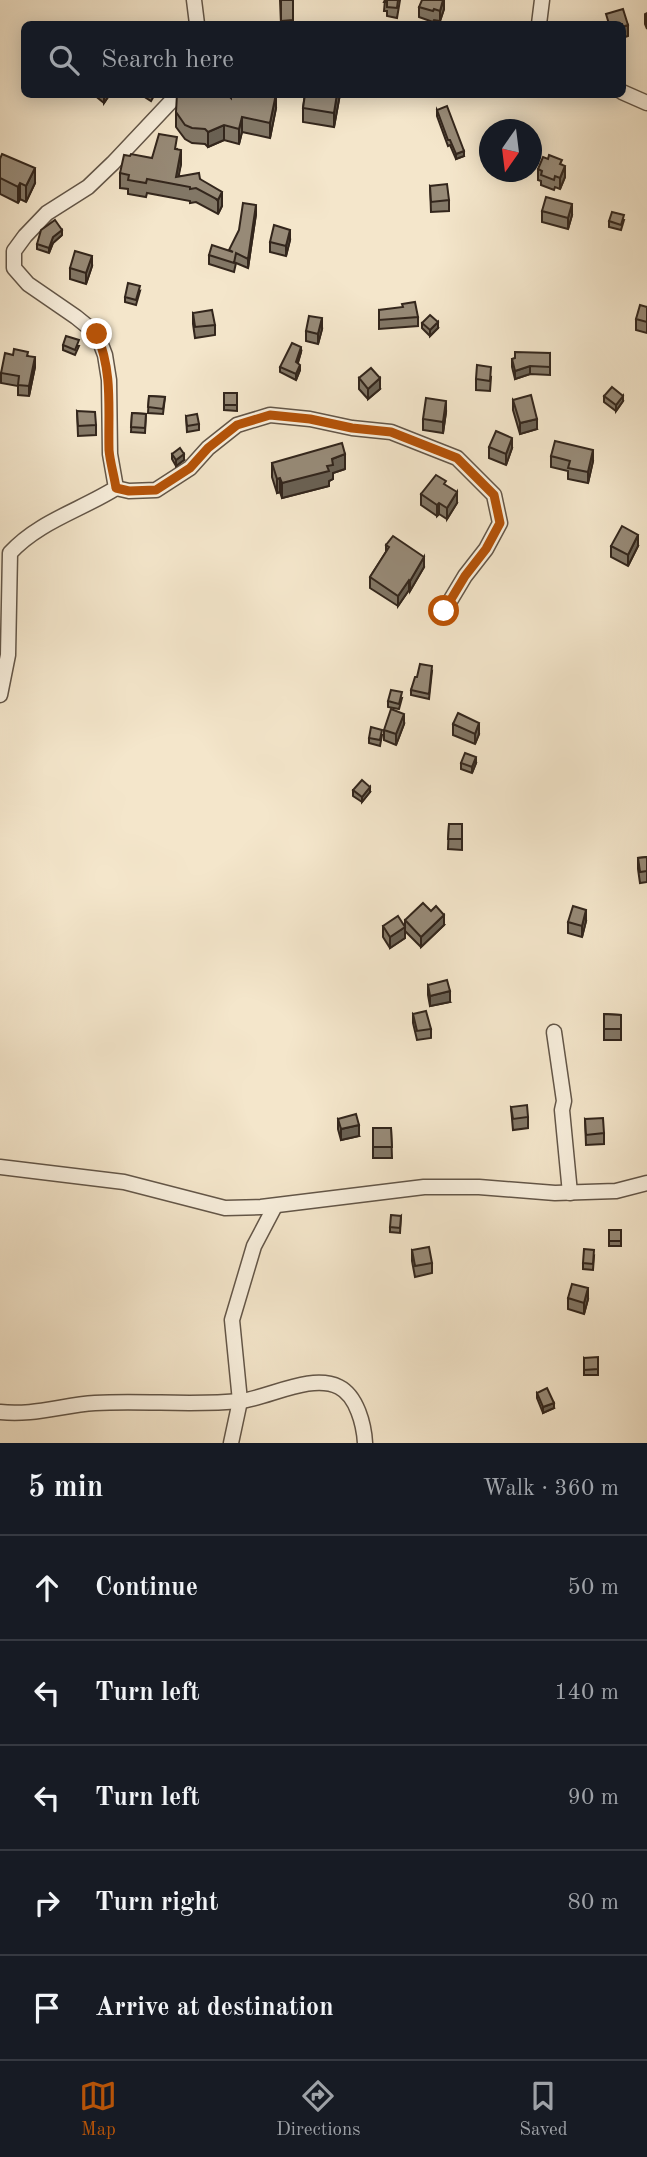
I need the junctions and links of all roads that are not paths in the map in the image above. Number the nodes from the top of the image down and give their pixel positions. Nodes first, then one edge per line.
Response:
1 (194, 0) edge
2 (542, 0) edge
3 (197, 21) edge
4 (539, 21) edge
5 (626, 94) edge
6 (174, 98) edge
7 (647, 103) edge
8 (116, 488) junction
9 (444, 611) dead end
10 (0, 695) edge
11 (554, 1032) dead end
12 (0, 1167) edge
13 (647, 1184) edge
14 (570, 1193) junction
15 (275, 1206) junction
16 (240, 1401) junction
17 (0, 1412) edge
18 (231, 1443) edge
19 (365, 1443) edge

1 - 3 street
2 - 4 street
5 - 7 street
6 - 8 street
8 - 9 street
8 - 10 street
11 - 14 street
12 - 15 street
13 - 14 street
14 - 15 street
15 - 16 street
16 - 17 street
16 - 18 street
16 - 19 street

